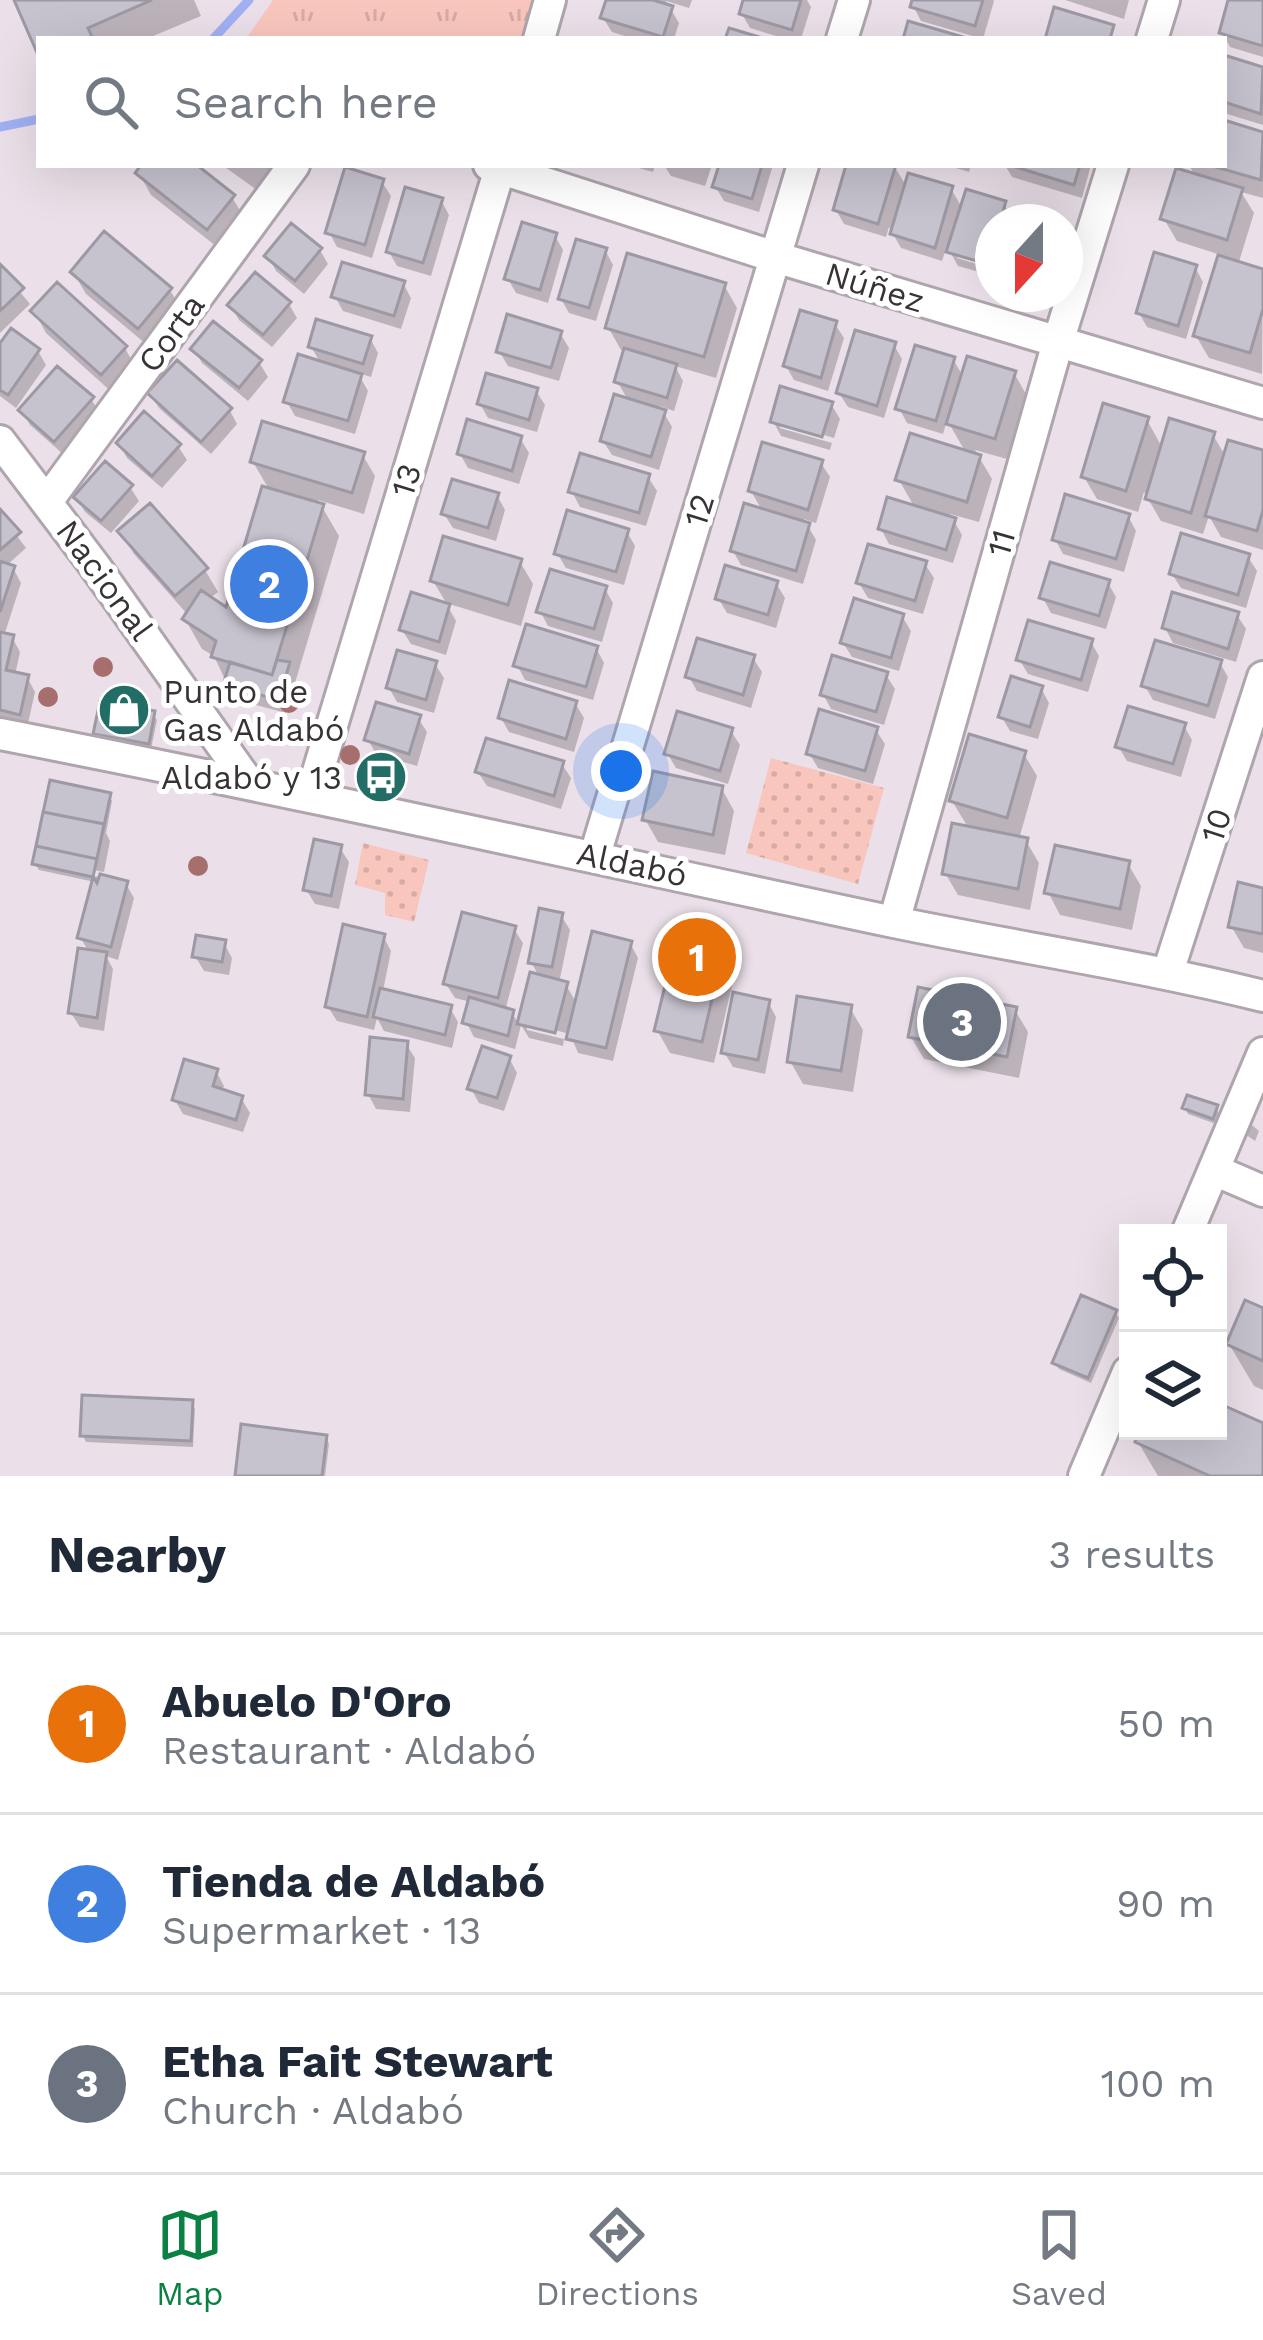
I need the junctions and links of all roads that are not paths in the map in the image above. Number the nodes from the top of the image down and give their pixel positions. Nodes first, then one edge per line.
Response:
1 (550, 0) edge
2 (854, 0) edge
3 (1164, 0) edge
4 (540, 36) edge
5 (843, 36) edge
6 (1153, 36) edge
7 (292, 168) edge
8 (495, 168) edge
9 (502, 168) edge
10 (802, 168) edge
11 (1112, 168) edge
12 (775, 257) junction
13 (1058, 342) junction
14 (1263, 404) edge
15 (0, 441) edge
16 (47, 500) junction
17 (1263, 677) edge
18 (0, 734) edge
19 (248, 782) junction
20 (310, 795) junction
21 (595, 855) junction
22 (894, 922) junction
23 (1168, 972) junction
24 (1263, 996) edge
25 (1263, 1053) edge
26 (1214, 1170) junction
27 (1263, 1191) edge
28 (1191, 1224) edge
29 (1119, 1393) edge
30 (1084, 1476) edge

1 - 4 street
2 - 5 street
3 - 6 street
7 - 16 street, Corta
8 - 20 street, 13
9 - 12 street, Núñez
10 - 12 street, 12
11 - 13 street, 11
12 - 13 street, Núñez
12 - 21 street, 12
13 - 14 street, Núñez
13 - 22 street, 11
15 - 16 street, Nacional
16 - 19 street, Nacional
17 - 23 street, 10
18 - 19 street, Aldabó
19 - 20 street, Aldabó
20 - 21 street, Aldabó
21 - 22 street, Aldabó
22 - 23 street, Aldabó
23 - 24 street, Aldabó
25 - 26 street
26 - 27 street
26 - 28 street
29 - 30 street

